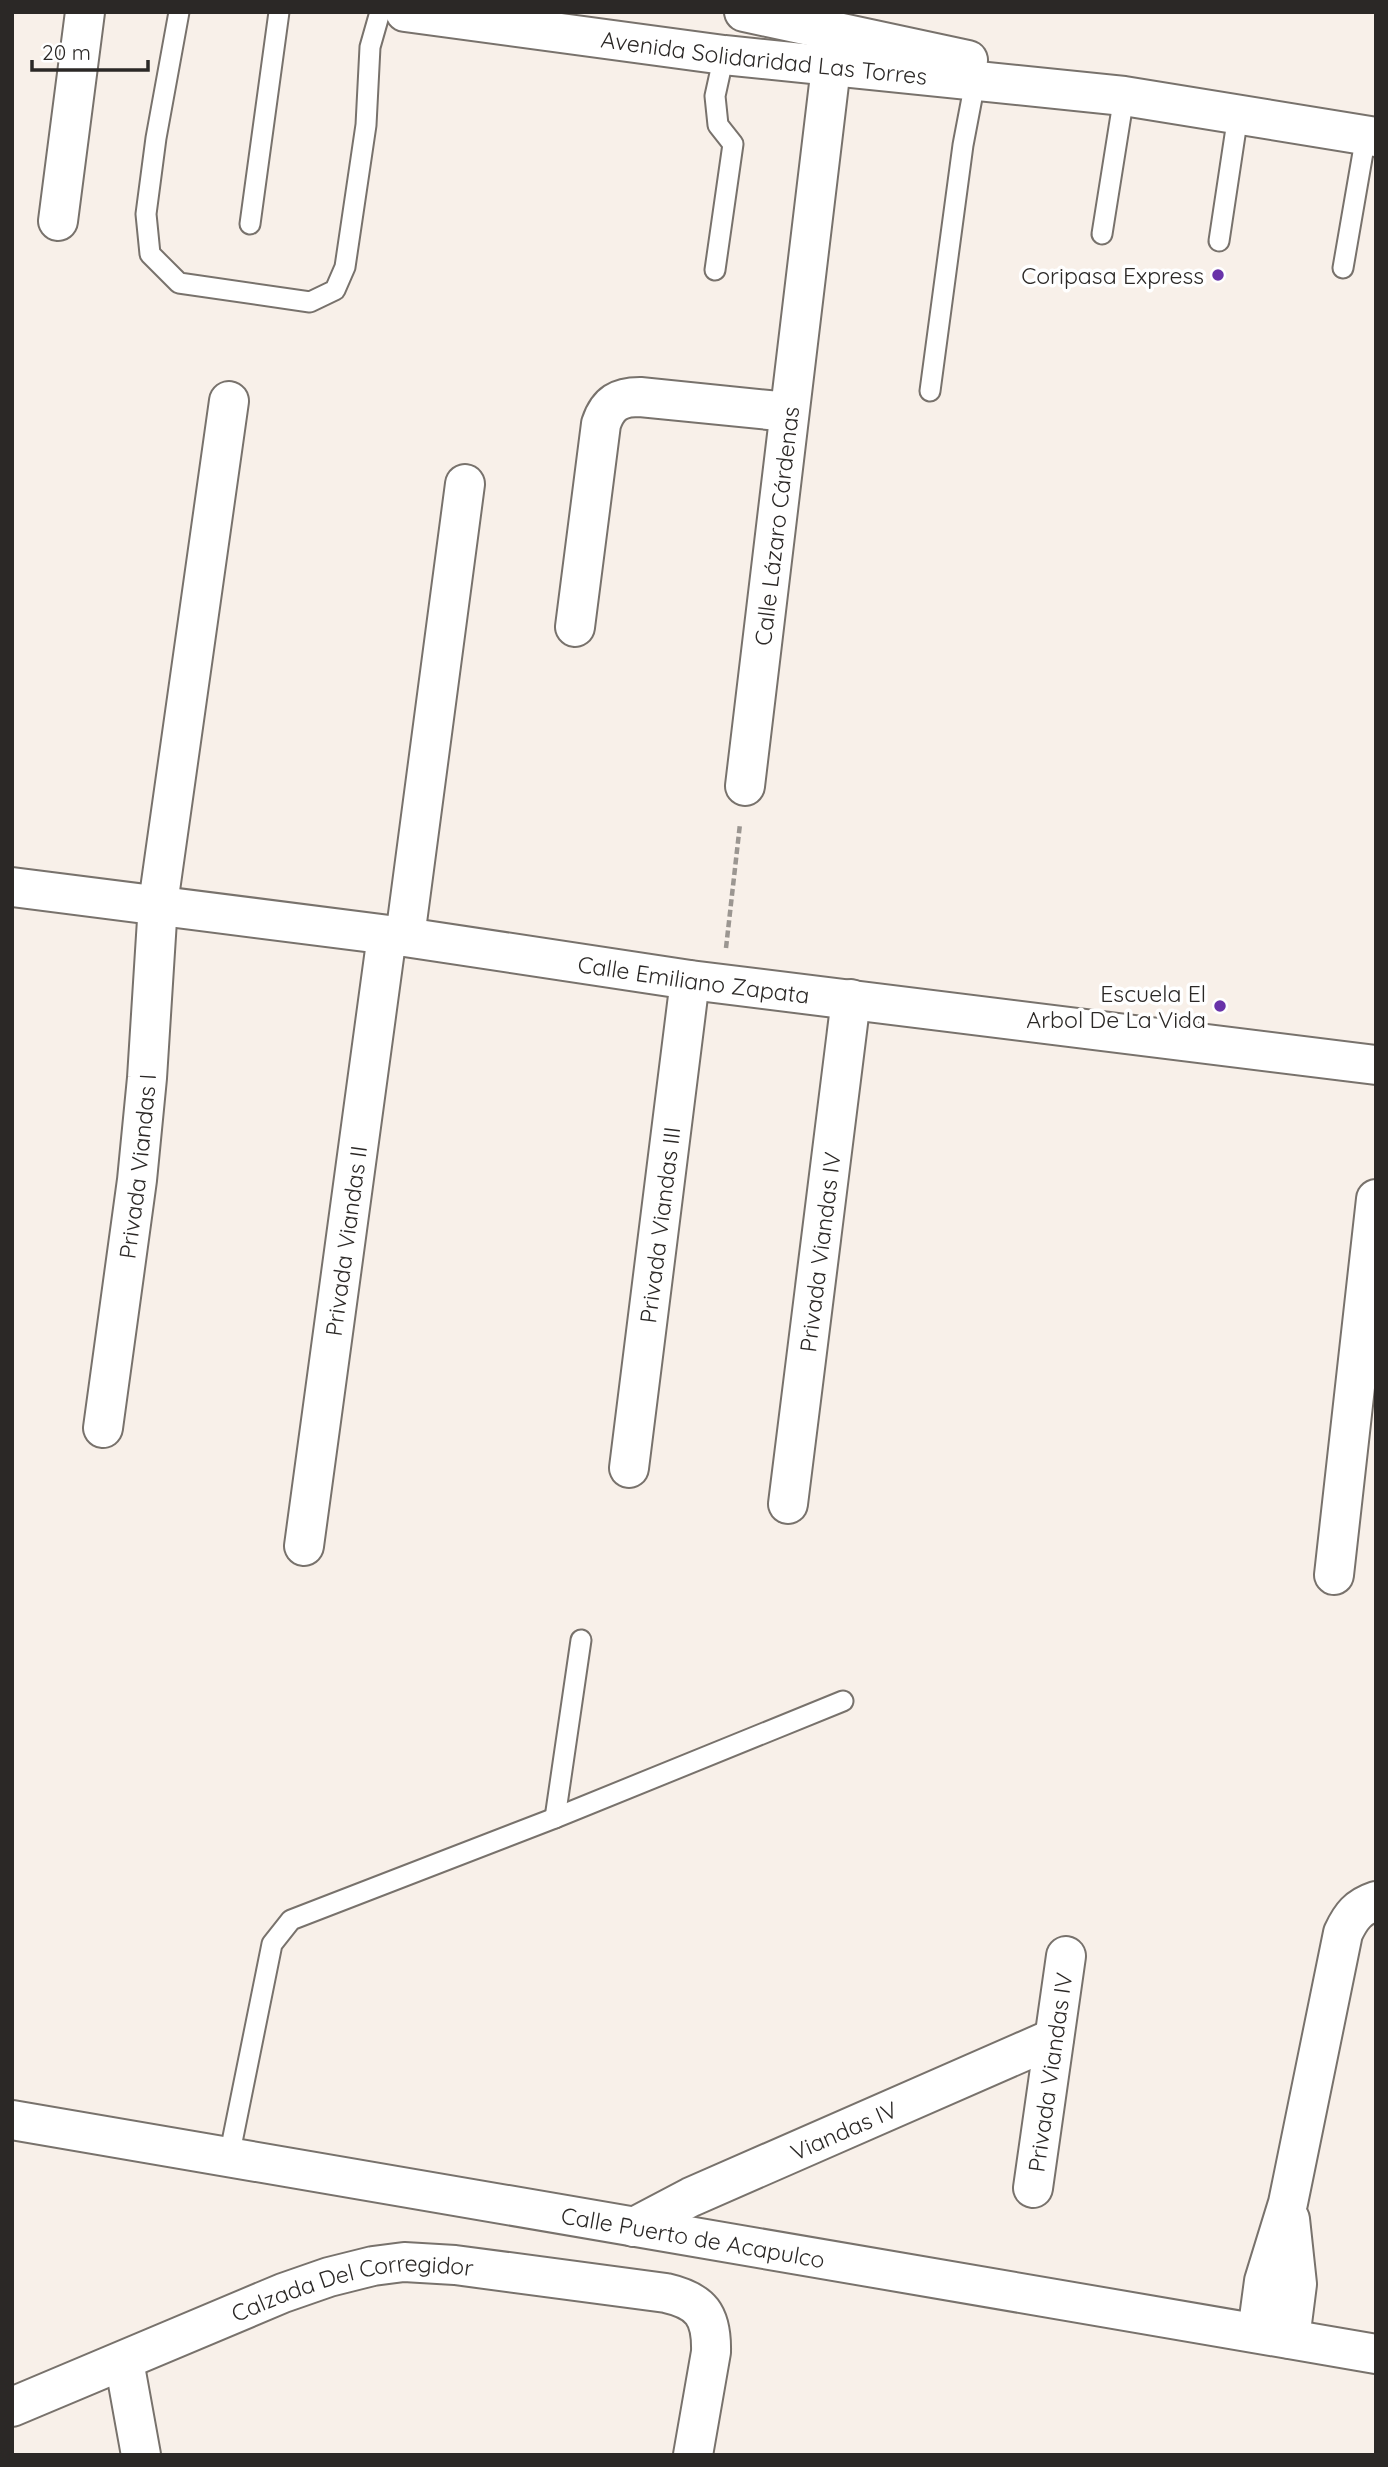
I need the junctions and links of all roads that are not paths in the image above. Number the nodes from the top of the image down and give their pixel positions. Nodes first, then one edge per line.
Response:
1 (85, 12) edge
2 (178, 12) edge
3 (279, 12) edge
4 (380, 12) edge
5 (405, 12) edge
6 (744, 12) edge
7 (820, 12) edge
8 (876, 39) junction
9 (724, 55) junction
10 (831, 67) junction
11 (975, 82) junction
12 (1124, 96) junction
13 (1238, 115) junction
14 (1371, 136) edge
15 (58, 221) dead end
16 (250, 224) dead end
17 (1102, 234) dead end
18 (1219, 242) dead end
19 (1343, 268) dead end
20 (715, 270) dead end
21 (930, 391) dead end
22 (229, 401) dead end
23 (789, 412) junction
24 (465, 484) dead end
25 (575, 627) dead end
26 (745, 786) road end
27 (12, 887) edge
28 (158, 904) junction
29 (396, 936) junction
30 (707, 982) junction
31 (851, 999) junction
32 (1376, 1065) edge
33 (1376, 1199) edge
34 (103, 1428) dead end
35 (629, 1468) dead end
36 (788, 1504) dead end
37 (304, 1546) dead end
38 (1334, 1575) dead end
39 (581, 1640) dead end
40 (843, 1701) dead end
41 (555, 1818) junction
42 (1376, 1901) edge
43 (1066, 1956) dead end
44 (1054, 2038) junction
45 (12, 2120) edge
46 (229, 2157) junction
47 (1032, 2188) dead end
48 (634, 2227) junction
49 (1273, 2336) junction
50 (1376, 2354) edge
51 (124, 2361) junction
52 (12, 2407) edge
53 (141, 2455) edge
54 (692, 2455) edge

1 - 15 street
2 - 4 lane
3 - 16 lane
5 - 9 street, Avenida Solidaridad Las Torres
6 - 8 street, Avenida Solidaridad Las Torres
7 - 8 lane
8 - 12 street, Avenida Solidaridad Las Torres
9 - 10 street, Avenida Solidaridad Las Torres
9 - 20 lane
10 - 11 street, Avenida Solidaridad Las Torres
10 - 23 street, Calle Lázaro Cárdenas
11 - 12 street, Avenida Solidaridad Las Torres
11 - 21 lane
12 - 13 street, Avenida Solidaridad Las Torres
12 - 17 lane
13 - 14 street, Avenida Solidaridad Las Torres
13 - 18 lane
14 - 19 lane
22 - 28 street, Privada Viandas I
23 - 25 street
23 - 26 street, Calle Lázaro Cárdenas
24 - 29 street, Privada Viandas II
27 - 28 street, Calle Emiliano Zapata
28 - 29 street, Calle Emiliano Zapata
28 - 34 street, Privada Viandas I
29 - 30 street, Calle Emiliano Zapata
29 - 37 street, Privada Viandas II
30 - 31 street, Calle Emiliano Zapata
30 - 35 street, Privada Viandas III
31 - 32 street, Calle Emiliano Zapata
31 - 36 street, Privada Viandas IV
33 - 38 street
39 - 41 lane
40 - 41 lane
41 - 46 lane
42 - 49 street
43 - 44 street, Privada Viandas IV
44 - 47 street, Privada Viandas IV
44 - 48 street, Viandas IV
45 - 46 street, Calle Puerto de Acapulco
46 - 48 street, Calle Puerto de Acapulco
48 - 49 street, Calle Puerto de Acapulco
49 - 50 street, Calle Puerto de Acapulco
51 - 52 street, Calzada Del Corregidor
51 - 53 street
51 - 54 street, Calzada Del Corregidor

